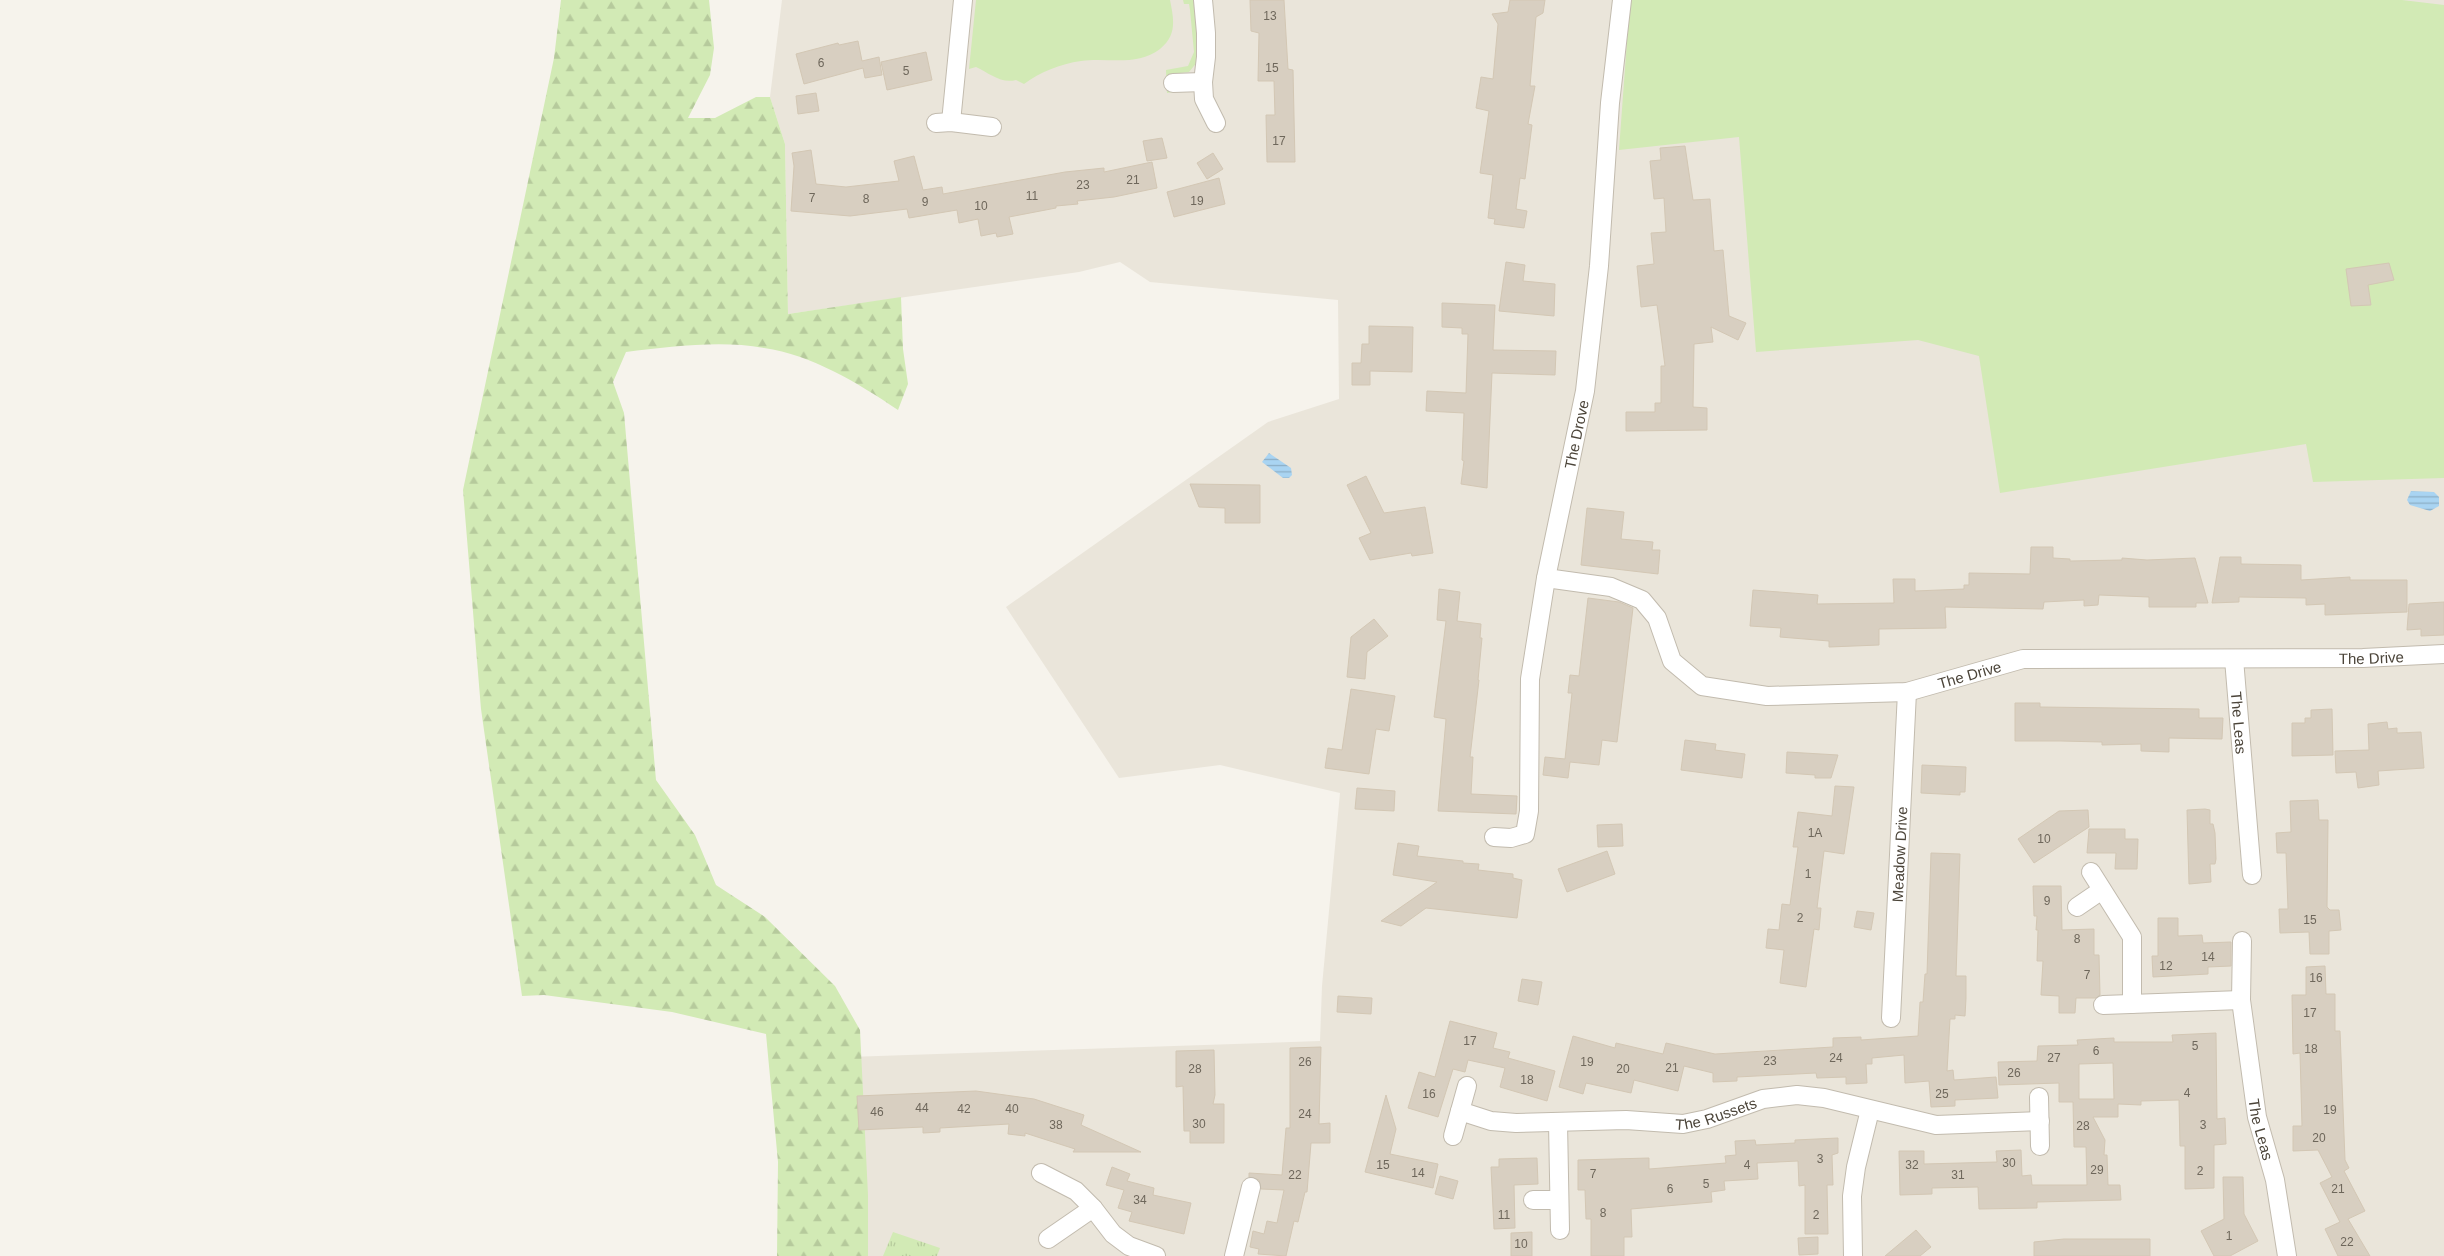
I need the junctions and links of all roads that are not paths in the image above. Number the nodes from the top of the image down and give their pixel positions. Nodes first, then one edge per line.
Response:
1 (962, 0) edge
2 (1203, 0) edge
3 (1622, 0) edge
4 (1202, 82) junction
5 (1173, 83) dead end
6 (1216, 123) dead end
7 (992, 127) dead end
8 (1546, 578) junction
9 (2444, 654) edge
10 (2234, 659) junction
11 (1907, 692) junction
12 (1494, 837) dead end
13 (2091, 872) dead end
14 (2252, 875) dead end
15 (2102, 890) junction
16 (2077, 907) dead end
17 (2242, 941) dead end
18 (2241, 1000) junction
19 (2132, 1004) junction
20 (2103, 1005) dead end
21 (1891, 1018) dead end
22 (1467, 1086) dead end
23 (2039, 1096) dead end
24 (1870, 1110) junction
25 (1460, 1111) junction
26 (2040, 1121) junction
27 (1558, 1122) junction
28 (1453, 1136) dead end
29 (2040, 1146) dead end
30 (1042, 1173) dead end
31 (1251, 1187) dead end
32 (1533, 1200) dead end
33 (1559, 1200) junction
34 (1094, 1208) junction
35 (1560, 1230) dead end
36 (1048, 1239) dead end
37 (1156, 1256) edge
38 (1234, 1256) edge
39 (1853, 1256) edge
40 (2287, 1256) edge

1 - 7 street
2 - 4 street
3 - 8 street, The Drove
4 - 5 street
4 - 6 street
8 - 11 street, The Drive
8 - 12 street, The Drove
9 - 10 street, The Drive
10 - 11 street, The Drive
10 - 14 street, The Leas
11 - 21 street, Meadow Drive
13 - 15 street
15 - 16 street
15 - 19 street
17 - 18 street, The Leas
18 - 19 street
18 - 40 street, The Leas
19 - 20 street
22 - 25 street
23 - 26 street
24 - 26 street, The Russets
24 - 27 street, The Russets
24 - 39 street
25 - 27 street, The Russets
25 - 28 street
26 - 29 street
27 - 33 street
30 - 34 street
31 - 38 street
32 - 33 street
33 - 35 street
34 - 36 street
34 - 37 street

